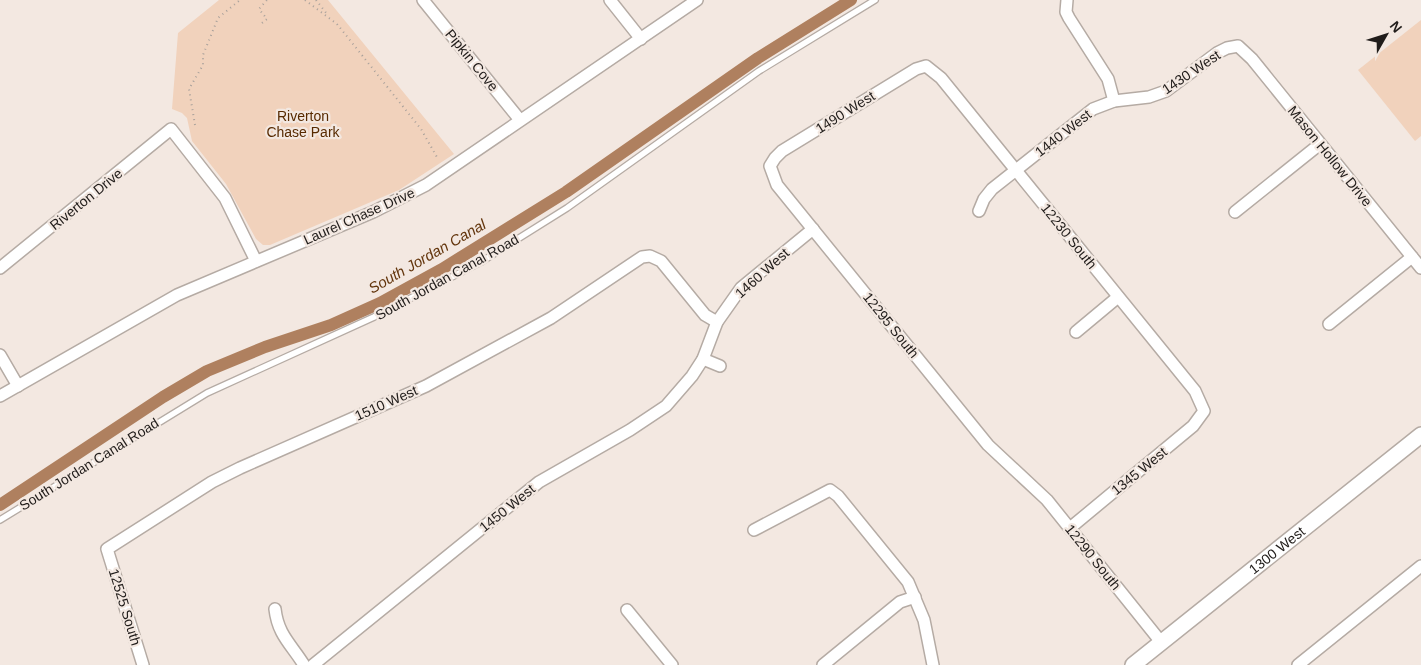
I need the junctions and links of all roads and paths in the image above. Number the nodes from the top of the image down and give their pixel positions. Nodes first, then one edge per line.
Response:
1 (240, 0) edge
2 (267, 0) edge
3 (305, 0) edge
4 (316, 0) edge
5 (423, 0) edge
6 (610, 0) edge
7 (696, 0) edge
8 (875, 0) edge
9 (1067, 0) edge
10 (330, 18) junction
11 (262, 23) dead end
12 (641, 39) junction
13 (1238, 46) joint
14 (926, 66) joint
15 (1114, 102) junction
16 (520, 120) junction
17 (195, 125) dead end
18 (1320, 144) junction
19 (438, 159) dead end
20 (770, 166) joint
21 (1015, 170) junction
22 (979, 211) dead end
23 (1235, 212) dead end
24 (813, 229) junction
25 (1412, 257) junction
26 (256, 261) junction
27 (0, 268) edge
28 (1421, 268) edge
29 (1118, 297) junction
30 (717, 322) junction
31 (1329, 324) dead end
32 (1076, 332) dead end
33 (0, 355) edge
34 (703, 358) junction
35 (720, 366) dead end
36 (18, 386) junction
37 (0, 396) edge
38 (1204, 411) joint
39 (1421, 435) edge
40 (1022, 476) joint
41 (0, 520) edge
42 (1070, 528) junction
43 (754, 530) dead end
44 (107, 549) joint
45 (1421, 566) edge
46 (915, 597) junction
47 (275, 609) dead end
48 (627, 610) dead end
49 (1161, 642) junction
50 (143, 665) edge
51 (304, 665) edge
52 (313, 665) edge
53 (672, 665) edge
54 (823, 665) edge
55 (933, 665) edge
56 (1133, 665) edge
57 (1298, 665) edge

1 - 17 path
2 - 11 path
3 - 10 path
4 - 10 path
5 - 16 street, Pipkin Cove
6 - 12 street
7 - 12 street, Laurel Chase Drive
8 - 41 lane, South Jordan Canal Road
9 - 15 street
10 - 19 path
12 - 16 street, Laurel Chase Drive
13 - 15 street, 1430 West
13 - 18 street, Mason Hollow Drive
14 - 20 street, 1490 West
14 - 21 street, 12230 South
15 - 21 street, 1440 West
16 - 26 street, Laurel Chase Drive
18 - 23 street
18 - 25 street, Mason Hollow Drive
20 - 24 street, 12295 South
21 - 22 street, 1440 West
21 - 29 street, 12230 South
24 - 30 street, 1460 West
24 - 40 street, 12295 South
25 - 28 street, Mason Hollow Drive
25 - 31 street
26 - 27 street, Riverton Drive
26 - 36 street, Laurel Chase Drive
29 - 32 street
29 - 38 street, 12230 South
30 - 34 street, 1450 West
30 - 44 street, 1510 West
33 - 36 street
34 - 35 street
34 - 52 street, 1450 West
36 - 37 street, Laurel Chase Drive
38 - 42 street, 1345 West
39 - 49 street, 1300 West
40 - 42 street, 12290 South
42 - 49 street, 12290 South
43 - 46 street
44 - 50 street, 12525 South
45 - 57 street
46 - 54 street
46 - 55 street
47 - 51 street
48 - 53 street
49 - 56 street, 1300 West

